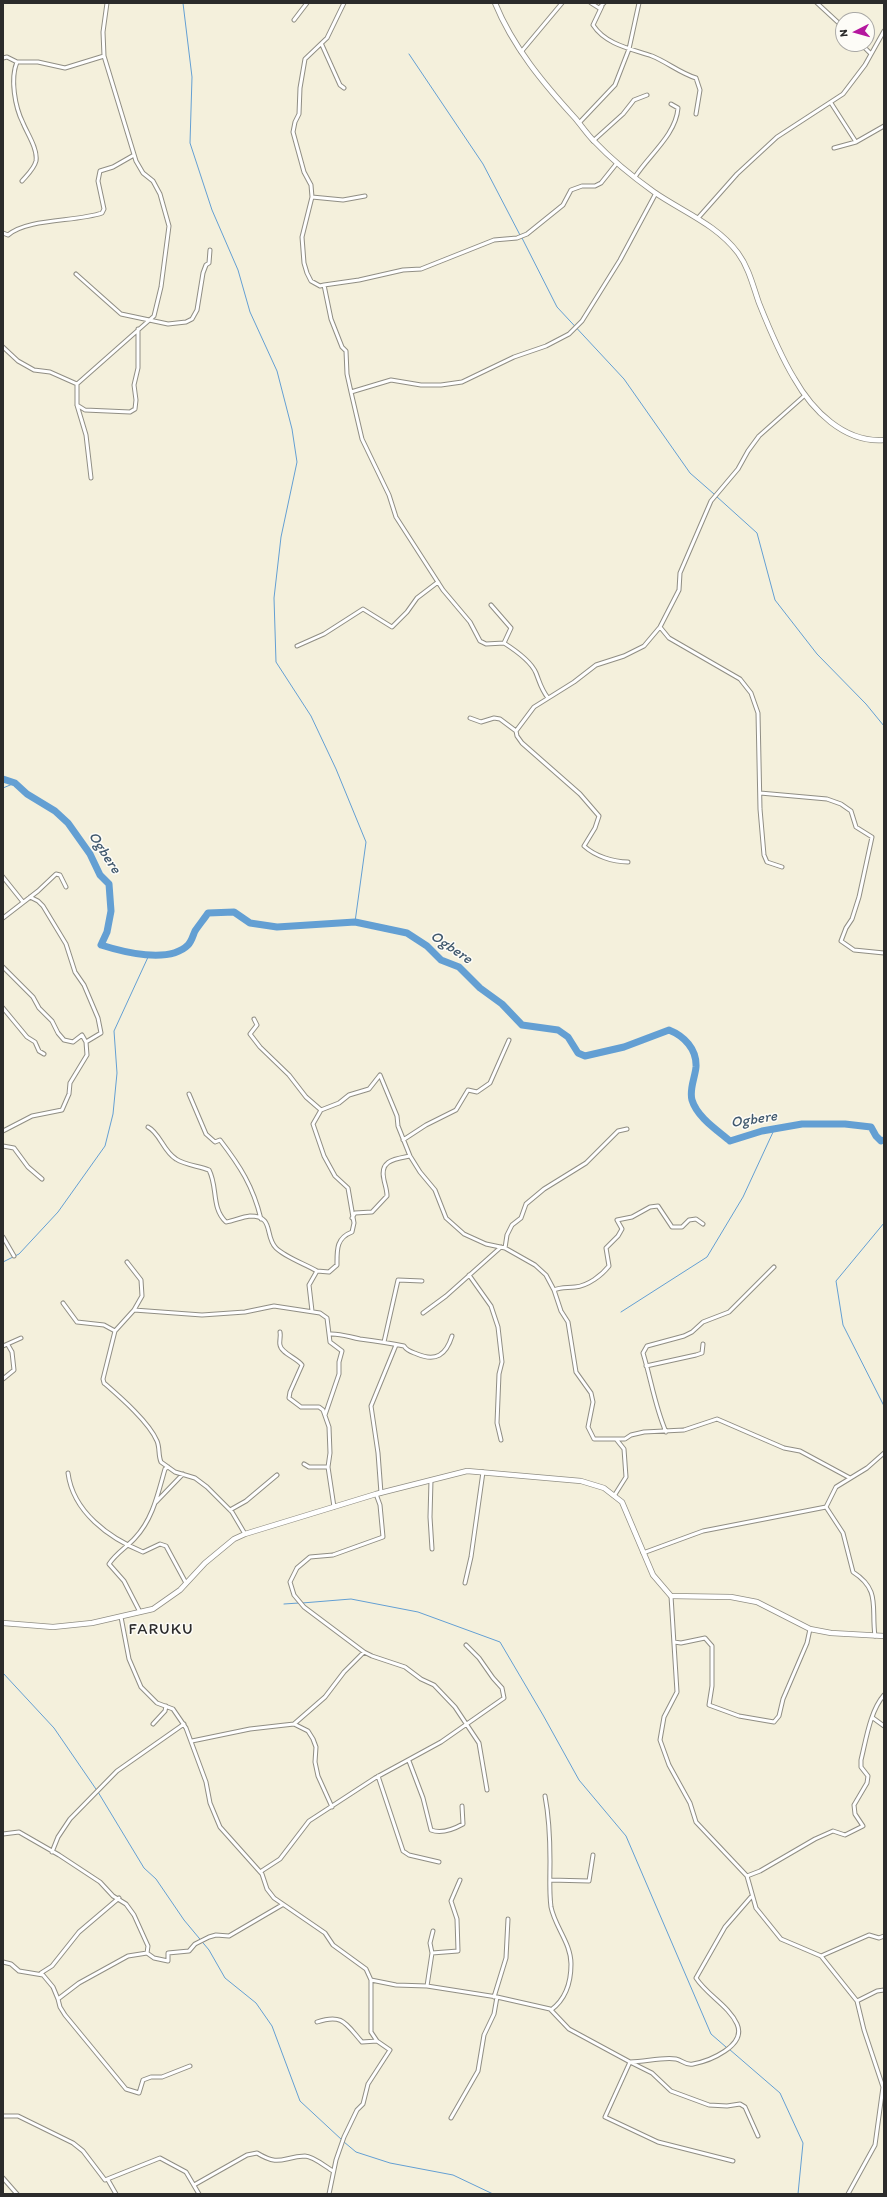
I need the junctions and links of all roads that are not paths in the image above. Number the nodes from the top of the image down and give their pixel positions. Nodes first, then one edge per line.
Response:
1 (107, 3) edge
2 (307, 3) edge
3 (344, 3) edge
4 (495, 3) edge
5 (562, 3) edge
6 (591, 3) edge
7 (639, 3) edge
8 (817, 3) edge
9 (603, 5) edge
10 (294, 20) dead end
11 (835, 20) edge
12 (884, 32) edge
13 (322, 45) junction
14 (629, 49) junction
15 (520, 52) junction
16 (871, 54) joint
17 (104, 56) junction
18 (3, 58) edge
19 (17, 62) junction
20 (344, 88) dead end
21 (647, 95) dead end
22 (831, 103) junction
23 (671, 104) dead end
24 (696, 114) dead end
25 (579, 122) junction
26 (884, 126) edge
27 (593, 141) junction
28 (856, 142) junction
29 (834, 148) dead end
30 (134, 155) junction
31 (617, 163) junction
32 (635, 178) junction
33 (22, 181) dead end
34 (656, 194) junction
35 (365, 196) dead end
36 (312, 197) junction
37 (698, 218) junction
38 (3, 233) edge
39 (210, 250) dead end
40 (76, 274) dead end
41 (324, 285) junction
42 (149, 319) junction
43 (138, 329) junction
44 (3, 347) edge
45 (77, 384) junction
46 (352, 392) junction
47 (804, 396) junction
48 (77, 405) junction
49 (884, 440) edge
50 (91, 478) dead end
51 (438, 582) junction
52 (491, 605) dead end
53 (660, 627) junction
54 (504, 643) junction
55 (296, 646) dead end
56 (548, 698) junction
57 (470, 718) dead end
58 (516, 731) junction
59 (760, 793) junction
60 (628, 862) dead end
61 (782, 867) dead end
62 (3, 877) edge
63 (66, 887) dead end
64 (30, 897) junction
65 (23, 902) junction
66 (3, 918) edge
67 (884, 953) edge
68 (3, 967) edge
69 (3, 1008) edge
70 (254, 1019) dead end
71 (509, 1040) dead end
72 (86, 1042) junction
73 (44, 1054) dead end
74 (189, 1094) dead end
75 (320, 1110) junction
76 (148, 1127) dead end
77 (627, 1129) dead end
78 (3, 1131) edge
79 (403, 1140) junction
80 (3, 1146) edge
81 (410, 1156) junction
82 (42, 1179) dead end
83 (352, 1218) junction
84 (261, 1219) junction
85 (703, 1224) dead end
86 (3, 1237) edge
87 (503, 1247) junction
88 (14, 1256) dead end
89 (127, 1262) dead end
90 (774, 1267) dead end
91 (317, 1271) junction
92 (469, 1276) junction
93 (422, 1281) dead end
94 (554, 1290) junction
95 (63, 1303) dead end
96 (134, 1310) junction
97 (312, 1311) junction
98 (423, 1313) dead end
99 (115, 1331) junction
100 (280, 1332) dead end
101 (329, 1334) junction
102 (452, 1336) dead end
103 (21, 1338) dead end
104 (384, 1342) junction
105 (8, 1344) junction
106 (396, 1344) junction
107 (702, 1344) dead end
108 (3, 1346) edge
109 (646, 1366) junction
110 (3, 1379) edge
111 (325, 1415) junction
112 (666, 1432) junction
113 (616, 1439) junction
114 (501, 1440) dead end
115 (884, 1453) edge
116 (304, 1464) dead end
117 (168, 1467) junction
118 (328, 1467) junction
119 (483, 1472) junction
120 (68, 1473) dead end
121 (183, 1474) junction
122 (277, 1475) dead end
123 (850, 1478) junction
124 (432, 1480) junction
125 (381, 1493) junction
126 (376, 1494) junction
127 (614, 1496) junction
128 (156, 1502) junction
129 (334, 1507) junction
130 (826, 1507) junction
131 (230, 1510) junction
132 (245, 1534) junction
133 (128, 1544) junction
134 (432, 1549) dead end
135 (643, 1553) junction
136 (186, 1583) junction
137 (465, 1583) dead end
138 (671, 1596) junction
139 (140, 1612) junction
140 (121, 1617) junction
141 (3, 1623) edge
142 (810, 1629) junction
143 (875, 1636) junction
144 (884, 1636) edge
145 (674, 1642) junction
146 (466, 1646) dead end
147 (364, 1652) junction
148 (884, 1695) edge
149 (166, 1706) junction
150 (873, 1718) junction
151 (153, 1724) dead end
152 (184, 1724) junction
153 (294, 1724) junction
154 (467, 1724) junction
155 (884, 1726) edge
156 (192, 1741) junction
157 (409, 1761) junction
158 (378, 1776) junction
159 (487, 1790) dead end
160 (545, 1796) dead end
161 (462, 1806) dead end
162 (332, 1807) junction
163 (3, 1834) edge
164 (52, 1852) junction
165 (593, 1855) dead end
166 (439, 1862) dead end
167 (260, 1872) junction
168 (747, 1876) junction
169 (460, 1880) dead end
170 (550, 1880) junction
171 (751, 1897) junction
172 (119, 1898) junction
173 (282, 1905) junction
174 (508, 1919) dead end
175 (433, 1931) dead end
176 (884, 1936) edge
177 (432, 1953) junction
178 (147, 1954) junction
179 (821, 1956) junction
180 (3, 1962) edge
181 (41, 1973) junction
182 (371, 1980) junction
183 (427, 1986) junction
184 (884, 1990) edge
185 (495, 1997) junction
186 (58, 1999) junction
187 (857, 2001) junction
188 (552, 2010) junction
189 (317, 2022) dead end
190 (377, 2041) junction
191 (630, 2062) junction
192 (190, 2066) dead end
193 (883, 2087) edge
194 (884, 2094) edge
195 (3, 2116) edge
196 (451, 2118) dead end
197 (758, 2136) dead end
198 (733, 2161) dead end
199 (333, 2171) junction
200 (3, 2178) edge
201 (108, 2180) junction
202 (194, 2185) junction
203 (17, 2194) edge
204 (116, 2194) edge
205 (198, 2194) edge
206 (328, 2194) edge
207 (848, 2194) edge

1 - 17 street
2 - 10 street
3 - 13 street
4 - 15 street
5 - 15 street
6 - 9 street
7 - 14 street
8 - 11 street
9 - 14 street
12 - 16 street
13 - 20 street
13 - 36 street
14 - 24 street
14 - 25 street
15 - 25 street
16 - 22 street
17 - 19 street
17 - 30 street
18 - 19 street
19 - 33 street
21 - 27 street
22 - 28 street
22 - 37 street
23 - 32 street
25 - 27 street
26 - 28 street
27 - 31 street
28 - 29 street
30 - 38 street
30 - 42 street
31 - 32 street
31 - 41 street
32 - 34 street
34 - 37 street
34 - 46 street
35 - 36 street
36 - 41 street
37 - 47 street
39 - 42 street
40 - 42 street
41 - 46 street
42 - 43 street
43 - 45 street
43 - 48 street
44 - 45 street
45 - 48 street
46 - 51 street
47 - 49 street
47 - 53 street
48 - 50 street
51 - 54 street
51 - 55 street
52 - 54 street
53 - 56 street
53 - 59 street
54 - 56 street
56 - 58 street
57 - 58 street
58 - 60 street
59 - 61 street
59 - 67 street
62 - 65 street
63 - 64 street
64 - 65 street
64 - 72 street
65 - 66 street
68 - 72 street
69 - 73 street
70 - 75 street
71 - 79 street
72 - 78 street
74 - 84 street
75 - 79 street
75 - 83 street
76 - 84 street
77 - 87 street
79 - 81 street
80 - 82 street
81 - 83 street
81 - 87 street
83 - 91 street
84 - 91 street
85 - 94 street
86 - 88 street
87 - 92 street
87 - 94 street
89 - 96 street
90 - 109 street
91 - 97 street
92 - 98 street
92 - 114 street
93 - 104 street
94 - 113 street
95 - 99 street
96 - 97 street
96 - 99 street
97 - 101 street
99 - 117 street
100 - 111 street
101 - 104 street
101 - 111 street
102 - 106 street
103 - 105 street
104 - 106 street
105 - 108 street
105 - 110 street
106 - 125 street
107 - 109 street
109 - 112 street
111 - 118 street
112 - 113 street
112 - 123 street
113 - 127 street
115 - 123 street
116 - 118 street
117 - 121 street
117 - 128 street
118 - 129 street
119 - 124 street
119 - 127 street
119 - 137 street
120 - 133 street
121 - 128 street
121 - 131 street
122 - 131 street
123 - 130 street
124 - 125 street
124 - 134 street
125 - 126 street
126 - 129 street
126 - 147 street
127 - 135 street
128 - 133 street
129 - 132 street
130 - 135 street
130 - 143 street
131 - 132 street
132 - 136 street
133 - 136 street
133 - 139 street
135 - 138 street
136 - 139 street
138 - 142 street
138 - 145 street
139 - 140 street
140 - 141 street
140 - 149 street
142 - 143 street
142 - 145 street
143 - 144 street
145 - 168 street
146 - 154 street
147 - 153 street
147 - 154 street
148 - 150 street
149 - 151 street
149 - 152 street
150 - 155 street
150 - 168 street
152 - 156 street
152 - 164 street
153 - 156 street
153 - 162 street
154 - 157 street
154 - 159 street
156 - 167 street
157 - 158 street
157 - 161 street
158 - 162 street
158 - 166 street
160 - 170 street
162 - 167 street
163 - 164 street
164 - 172 street
165 - 170 street
167 - 173 street
168 - 171 street
169 - 177 street
170 - 188 street
171 - 179 street
171 - 191 street
172 - 178 street
172 - 181 street
173 - 178 street
173 - 182 street
174 - 185 street
175 - 177 street
176 - 179 street
177 - 183 street
178 - 186 street
179 - 187 street
180 - 181 street
181 - 186 street
182 - 183 street
182 - 190 street
183 - 185 street
184 - 187 street
185 - 188 street
185 - 196 street
186 - 192 street
187 - 193 street
188 - 191 street
189 - 190 street
190 - 199 street
191 - 197 street
191 - 198 street
193 - 194 street
193 - 207 street
195 - 201 street
199 - 202 street
199 - 206 street
200 - 203 street
201 - 202 street
201 - 204 street
202 - 205 street

